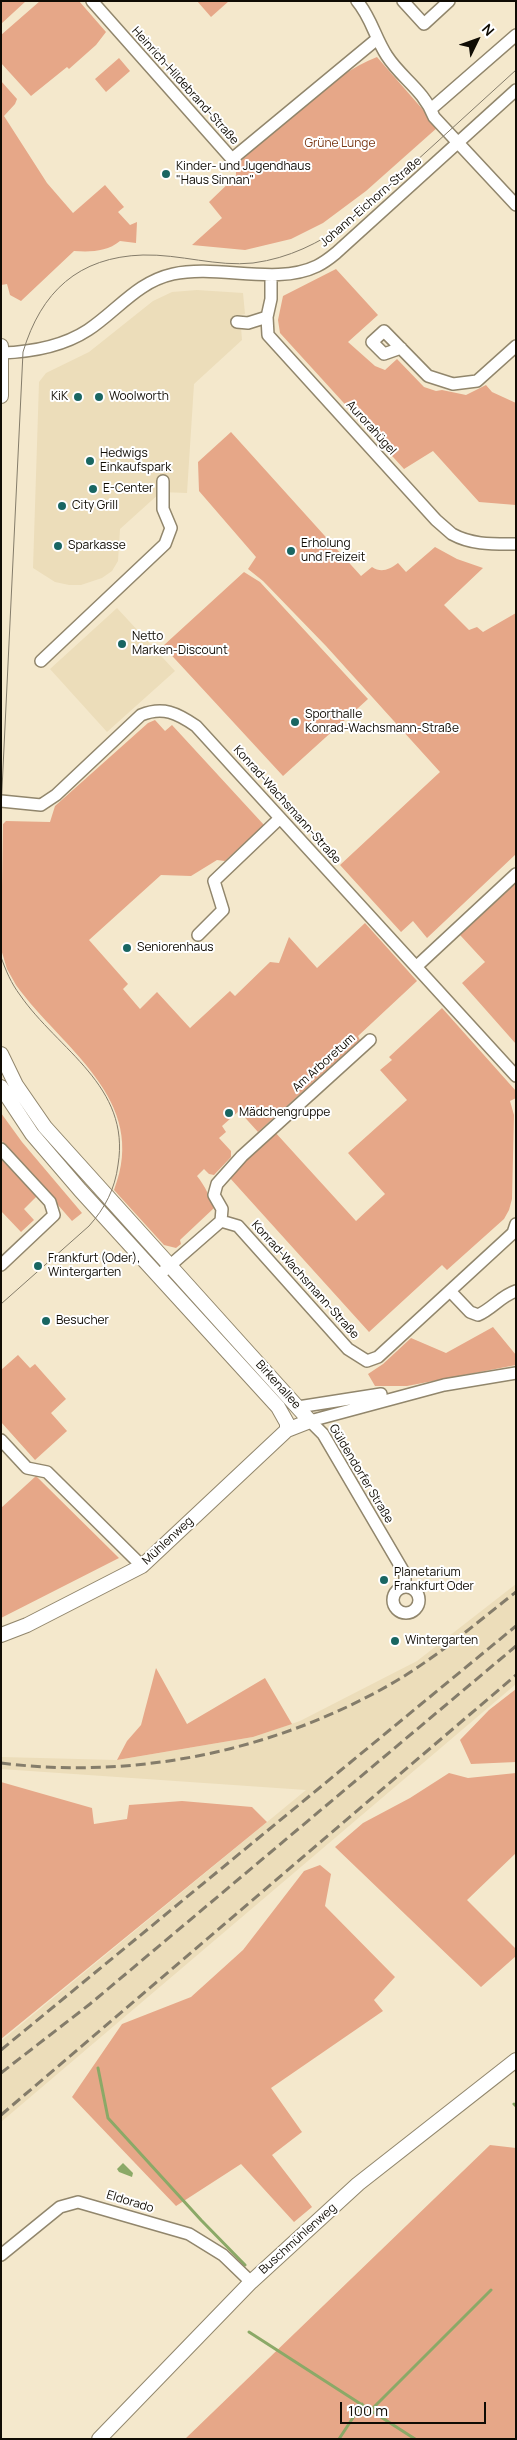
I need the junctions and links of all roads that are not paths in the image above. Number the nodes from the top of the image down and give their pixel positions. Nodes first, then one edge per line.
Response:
1 (92, 1) edge
2 (356, 1) edge
3 (403, 1) edge
4 (449, 1) edge
5 (516, 35) edge
6 (377, 39) junction
7 (516, 90) edge
8 (431, 108) junction
9 (459, 143) junction
10 (516, 205) edge
11 (271, 275) junction
12 (267, 317) junction
13 (238, 322) dead end
14 (516, 346) edge
15 (401, 348) dead end
16 (2, 351) edge
17 (1, 396) edge
18 (163, 481) dead end
19 (516, 544) edge
20 (41, 661) dead end
21 (1, 801) edge
22 (279, 819) junction
23 (516, 874) edge
24 (198, 935) dead end
25 (417, 966) junction
26 (370, 1040) dead end
27 (1, 1054) edge
28 (516, 1076) edge
29 (1, 1088) edge
30 (1, 1148) edge
31 (220, 1221) junction
32 (516, 1224) edge
33 (1, 1265) edge
34 (170, 1265) junction
35 (158, 1276) junction
36 (450, 1291) junction
37 (516, 1291) edge
38 (516, 1373) edge
39 (444, 1384) junction
40 (298, 1406) junction
41 (310, 1421) junction
42 (287, 1430) junction
43 (1, 1440) edge
44 (142, 1566) junction
45 (406, 1586) dead end
46 (1, 1635) edge
47 (516, 2060) edge
48 (1, 2255) edge
49 (251, 2282) junction
50 (99, 2439) edge

1 - 6 street, Heinrich-Hildebrand-Straße
2 - 6 street
3 - 4 street
5 - 8 street
6 - 8 street
7 - 9 street, Johann-Eichorn-Straße
8 - 9 street
9 - 10 street
9 - 11 street, Johann-Eichorn-Straße
11 - 12 street, Aurorahügel
11 - 16 street, Johann-Eichorn-Straße
12 - 13 street
12 - 19 street, Aurorahügel
14 - 15 street
16 - 17 street
18 - 20 street
21 - 22 street, Konrad-Wachsmann-Straße
22 - 24 street
22 - 25 street, Konrad-Wachsmann-Straße
23 - 25 street
25 - 28 street, Konrad-Wachsmann-Straße
26 - 31 street, Am Arboretum
27 - 34 street, Birkenallee
29 - 35 street, Birkenallee
30 - 33 street
31 - 34 street
31 - 36 street, Konrad-Wachsmann-Straße
32 - 36 street, Konrad-Wachsmann-Straße
34 - 35 street
34 - 40 street, Birkenallee
35 - 42 street, Birkenallee
36 - 37 street
38 - 39 street, Güldendorfer Straße
39 - 40 street, Güldendorfer Straße
39 - 41 street, Güldendorfer Straße
40 - 41 street, Birkenallee
41 - 42 street, Birkenallee
41 - 45 street, Güldendorfer Straße
42 - 44 street, Mühlenweg
43 - 44 street
44 - 46 street, Mühlenweg
47 - 49 street, Buschmühlenweg
48 - 49 street, Eldorado
49 - 50 street, Buschmühlenweg

